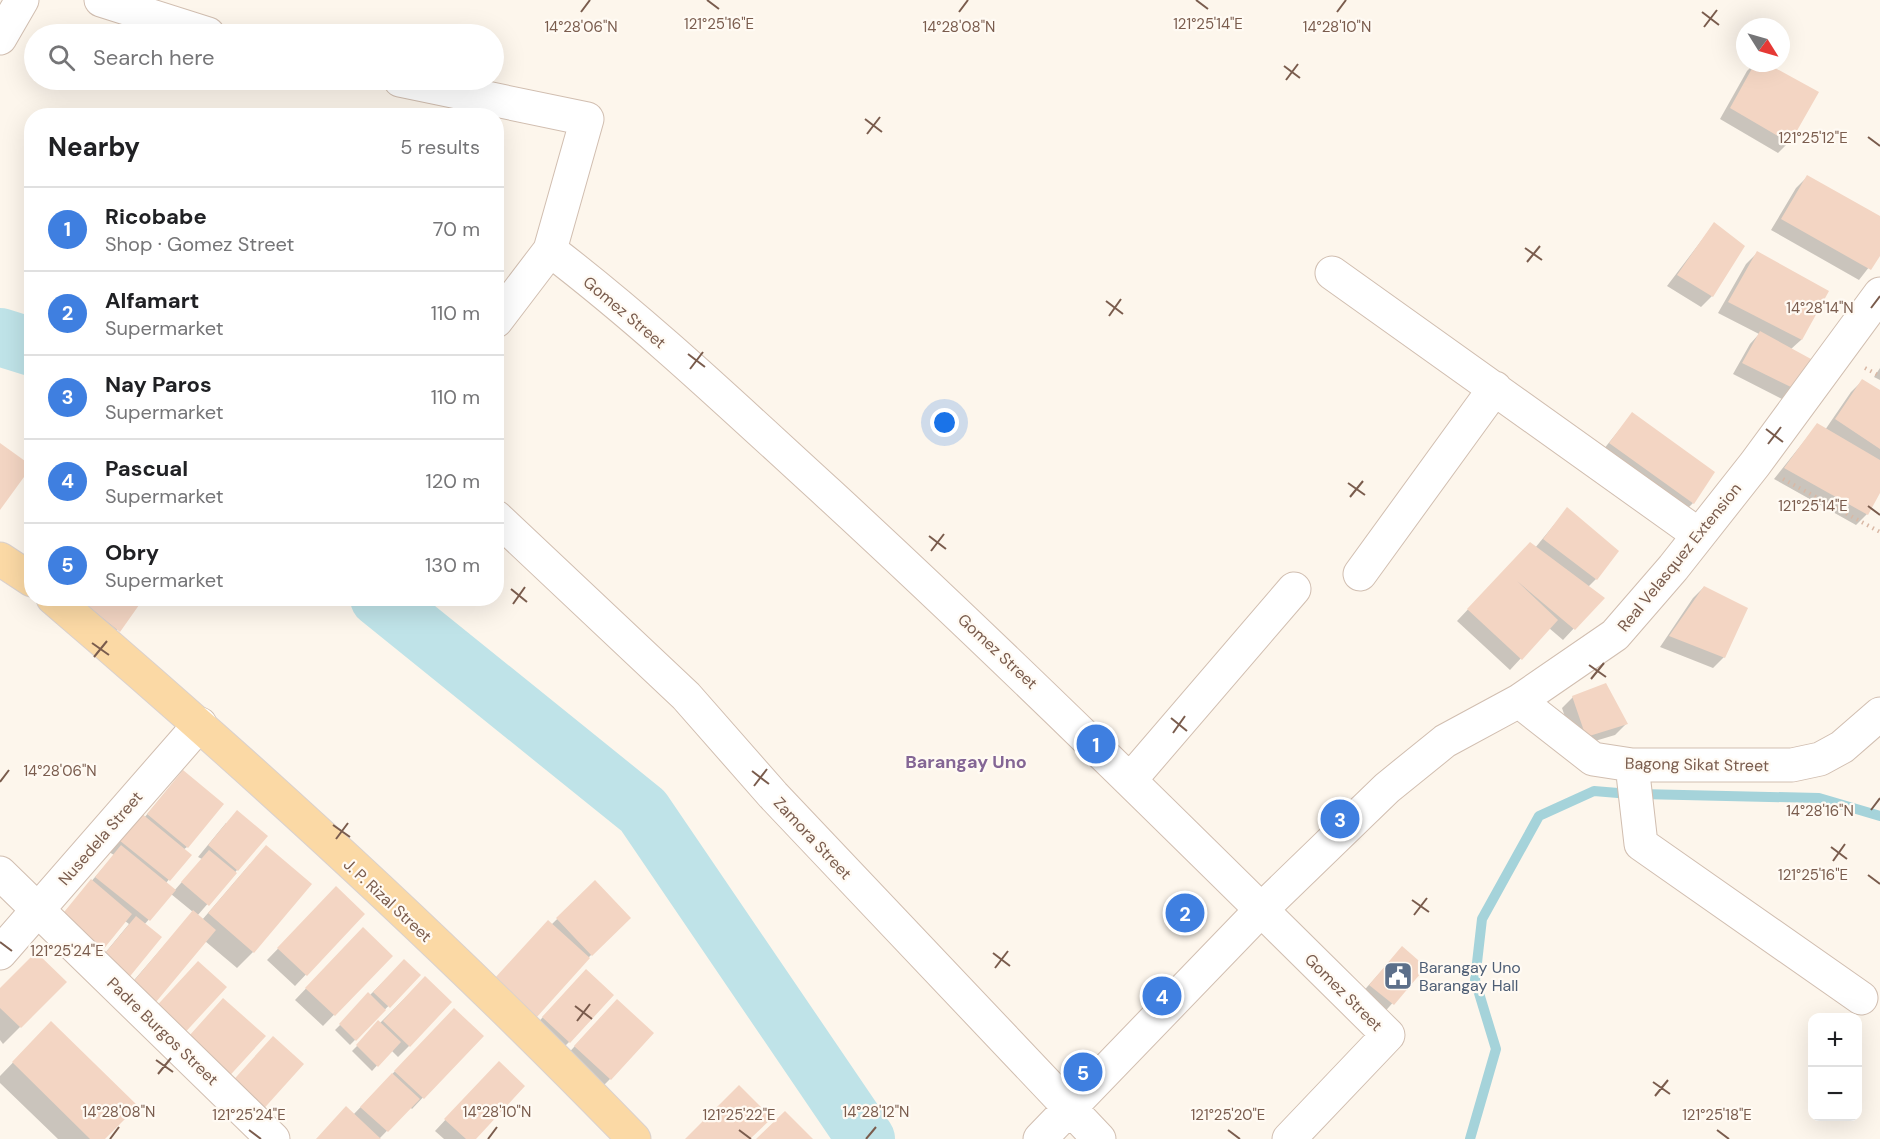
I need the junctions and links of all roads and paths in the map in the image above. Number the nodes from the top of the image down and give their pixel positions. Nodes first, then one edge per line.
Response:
1 (22, 0) edge
2 (101, 0) edge
3 (177, 24) edge
4 (0, 38) edge
5 (448, 90) edge
6 (550, 250) junction
7 (1332, 273) dead end
8 (1880, 294) edge
9 (504, 310) edge
10 (1495, 388) junction
11 (1755, 464) junction
12 (504, 525) edge
13 (1880, 532) edge
14 (1699, 535) junction
15 (0, 559) edge
16 (1360, 574) dead end
17 (24, 575) edge
18 (1294, 589) dead end
19 (62, 606) edge
20 (1519, 701) junction
21 (1880, 714) edge
22 (200, 724) junction
23 (1632, 765) junction
24 (1130, 780) junction
25 (0, 873) edge
26 (38, 909) junction
27 (1261, 910) junction
28 (0, 953) edge
29 (1861, 998) dead end
30 (1071, 1109) junction
31 (273, 1139) edge
32 (634, 1139) edge
33 (1040, 1139) edge
34 (1100, 1139) edge
35 (1289, 1139) edge

1 - 4 street
2 - 3 street
5 - 6 street
6 - 9 street
6 - 24 street, Gomez Street
7 - 10 street
8 - 11 street, Real Velasquez Extension
10 - 14 street
10 - 16 street
11 - 13 path
11 - 14 street, Real Velasquez Extension
12 - 30 street, Zamora Street
14 - 20 street, Real Velasquez Extension
15 - 17 main road
18 - 24 street
19 - 22 main road, J. P. Rizal Street
20 - 23 street, Bagong Sikat Street
20 - 27 street, Real Velasquez Extension
21 - 23 street, Bagong Sikat Street
22 - 26 street, Nusedela Street
22 - 32 main road, J. P. Rizal Street
23 - 29 street
24 - 27 street, Gomez Street
25 - 26 street, Padre Burgos Street
26 - 28 street, Nusedela Street
26 - 31 street, Padre Burgos Street
27 - 30 street, Real Velasquez Extension
27 - 35 street, Gomez Street
30 - 33 street, Real Velasquez Extension
30 - 34 street, Zamora Street

